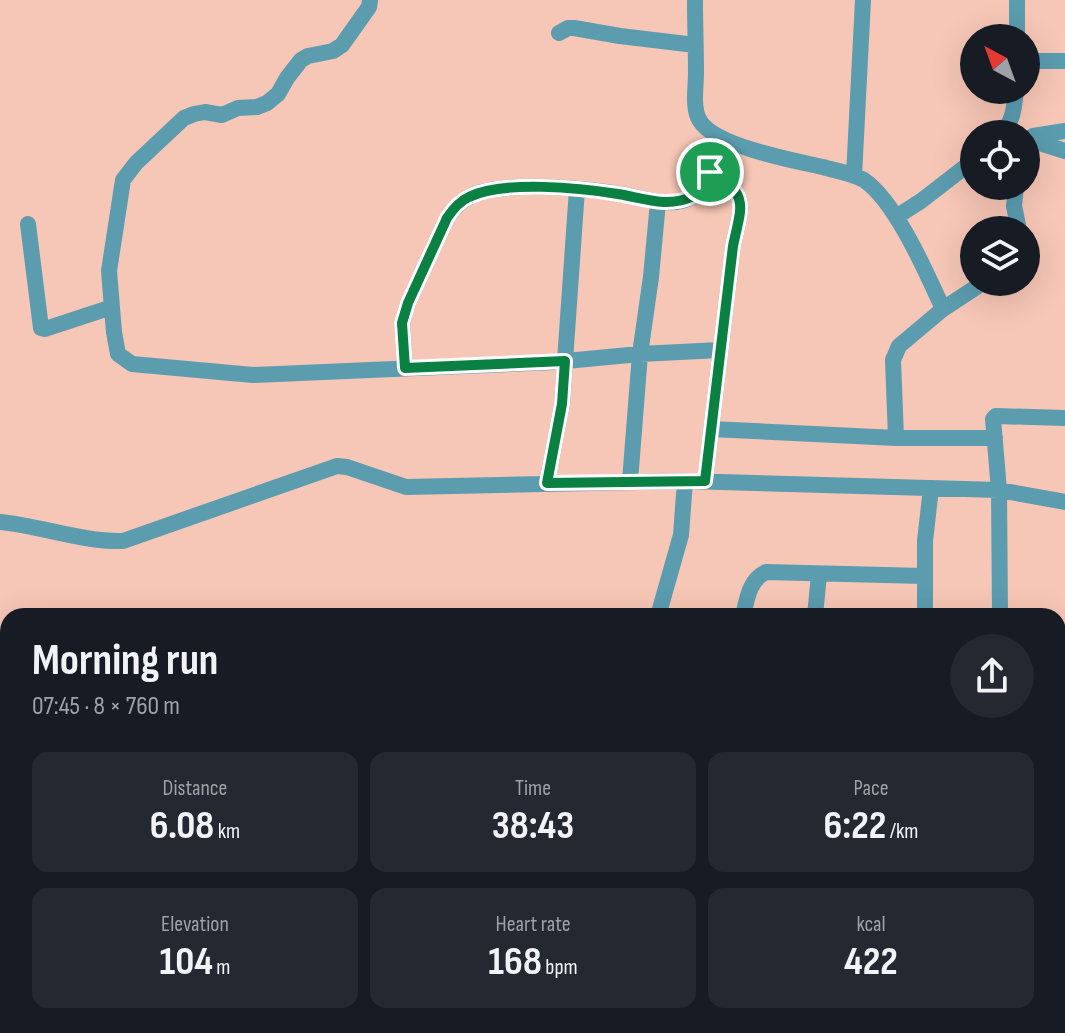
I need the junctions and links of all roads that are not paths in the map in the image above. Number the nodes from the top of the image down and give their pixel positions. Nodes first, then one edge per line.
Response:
1 (370, 0) edge
2 (695, 0) edge
3 (863, 0) edge
4 (1017, 0) edge
5 (1017, 24) edge
6 (559, 33) dead end
7 (695, 45) junction
8 (1040, 61) edge
9 (1065, 61) edge
10 (1065, 131) edge
11 (1040, 134) edge
12 (720, 137) junction
13 (1040, 143) edge
14 (1065, 151) edge
15 (960, 171) edge
16 (710, 172) junction
17 (854, 176) junction
18 (577, 189) junction
19 (658, 202) junction
20 (896, 217) junction
21 (28, 224) dead end
22 (963, 296) edge
23 (112, 307) junction
24 (943, 309) junction
25 (720, 350) junction
26 (640, 354) junction
27 (565, 361) junction
28 (405, 368) junction
29 (1065, 418) edge
30 (711, 429) junction
31 (896, 438) junction
32 (995, 438) junction
33 (630, 481) junction
34 (685, 481) junction
35 (705, 481) junction
36 (547, 483) junction
37 (931, 488) junction
38 (999, 490) junction
39 (1065, 502) edge
40 (0, 522) edge
41 (819, 574) junction
42 (924, 576) junction
43 (664, 608) edge
44 (745, 608) edge
45 (816, 608) edge
46 (925, 608) edge
47 (1000, 608) edge

1 - 23 street
2 - 7 street
3 - 17 street
4 - 5 street
6 - 7 street
7 - 12 street
8 - 9 street
10 - 11 street
12 - 16 street
12 - 17 street
13 - 14 street
15 - 20 street
16 - 19 street
16 - 25 street
17 - 20 street
18 - 19 street
18 - 27 street
18 - 28 street
19 - 26 street
20 - 24 street
21 - 23 street
22 - 24 street
23 - 28 street
24 - 31 street
25 - 26 street
25 - 30 street
26 - 27 street
26 - 33 street
27 - 28 street
27 - 36 street
29 - 32 street
30 - 31 street
30 - 35 street
31 - 32 street
32 - 38 street
33 - 34 street
33 - 36 street
34 - 35 street
34 - 43 street
35 - 37 street
36 - 40 street
37 - 38 street
37 - 42 street
38 - 39 street
38 - 47 street
41 - 42 street
41 - 44 street
41 - 45 street
42 - 46 street

